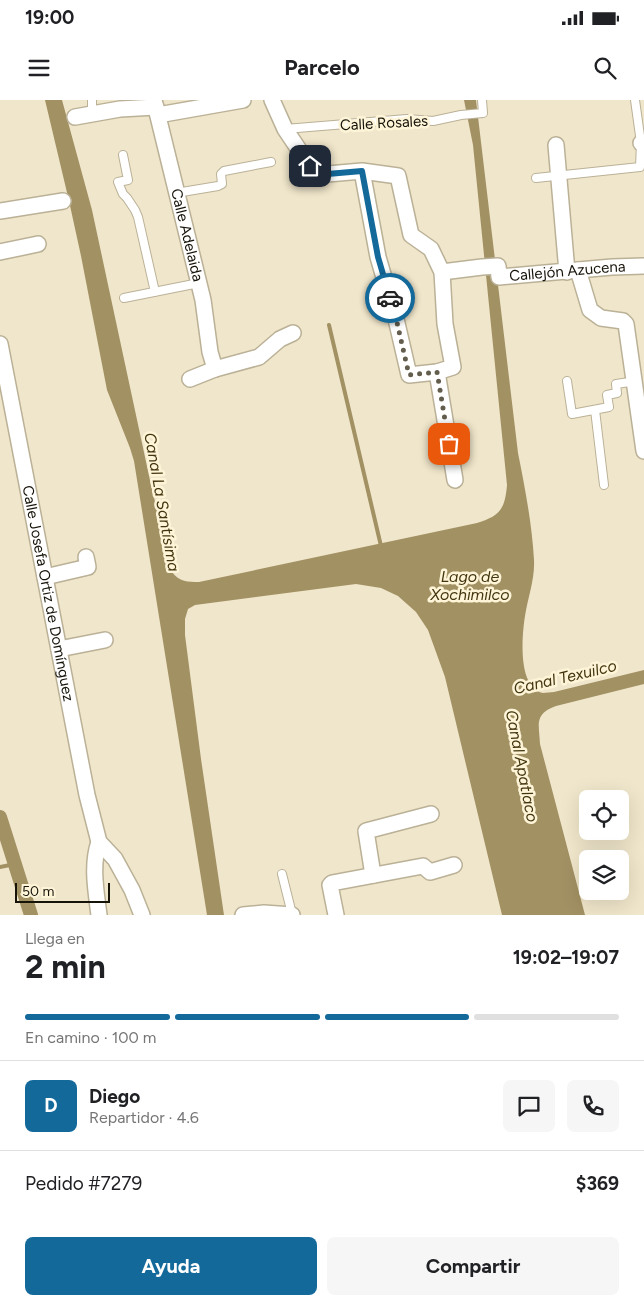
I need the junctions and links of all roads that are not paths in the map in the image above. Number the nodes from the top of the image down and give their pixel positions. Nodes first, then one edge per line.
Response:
1 (243, 100) edge
2 (272, 100) edge
3 (482, 100) edge
4 (635, 100) edge
5 (211, 103) edge
6 (92, 107) edge
7 (156, 107) edge
8 (74, 117) dead end
9 (285, 129) junction
10 (642, 143) edge
11 (556, 145) dead end
12 (123, 155) dead end
13 (271, 162) dead end
14 (362, 171) junction
15 (559, 176) junction
16 (536, 178) dead end
17 (176, 193) junction
18 (63, 201) dead end
19 (0, 211) edge
20 (38, 244) dead end
21 (0, 252) edge
22 (644, 266) edge
23 (572, 271) junction
24 (442, 272) junction
25 (199, 283) junction
26 (155, 292) junction
27 (124, 298) dead end
28 (293, 332) dead end
29 (0, 344) edge
30 (215, 370) junction
31 (437, 372) junction
32 (639, 377) edge
33 (190, 379) dead end
34 (567, 381) dead end
35 (4, 382) edge
36 (595, 410) junction
37 (644, 451) edge
38 (455, 480) dead end
39 (604, 485) dead end
40 (86, 557) dead end
41 (45, 577) junction
42 (105, 640) dead end
43 (59, 648) junction
44 (431, 814) dead end
45 (99, 842) junction
46 (454, 865) dead end
47 (282, 874) dead end
48 (374, 875) junction
49 (99, 915) edge
50 (142, 915) edge
51 (243, 915) edge
52 (292, 915) edge
53 (336, 915) edge

1 - 5 street
2 - 9 street
3 - 9 lane, Calle Rosales
4 - 10 lane
5 - 7 street
6 - 7 street
6 - 8 street
7 - 17 street, Calle Adelaida
9 - 14 street
10 - 15 lane
11 - 15 street
12 - 26 lane
13 - 17 lane
14 - 24 street
14 - 31 street
15 - 16 lane
15 - 23 street
17 - 25 street, Calle Adelaida
18 - 19 street
20 - 21 street
22 - 23 street, Callejón Azucena
23 - 24 street, Callejón Azucena
23 - 32 street
24 - 31 street
25 - 26 lane
25 - 30 street, Calle Adelaida
26 - 27 lane
28 - 30 street
29 - 35 street, Calle Josefa Ortiz de Domínguez
30 - 33 street
31 - 38 street
32 - 36 lane
32 - 37 street
34 - 36 lane
35 - 41 street, Calle Josefa Ortiz de Domínguez
36 - 39 lane
40 - 41 street
41 - 43 street, Calle Josefa Ortiz de Domínguez
42 - 43 street
43 - 45 street, Calle Josefa Ortiz de Domínguez
44 - 48 street
45 - 49 street
45 - 50 street
46 - 48 street
47 - 52 lane
48 - 53 street
51 - 52 street

